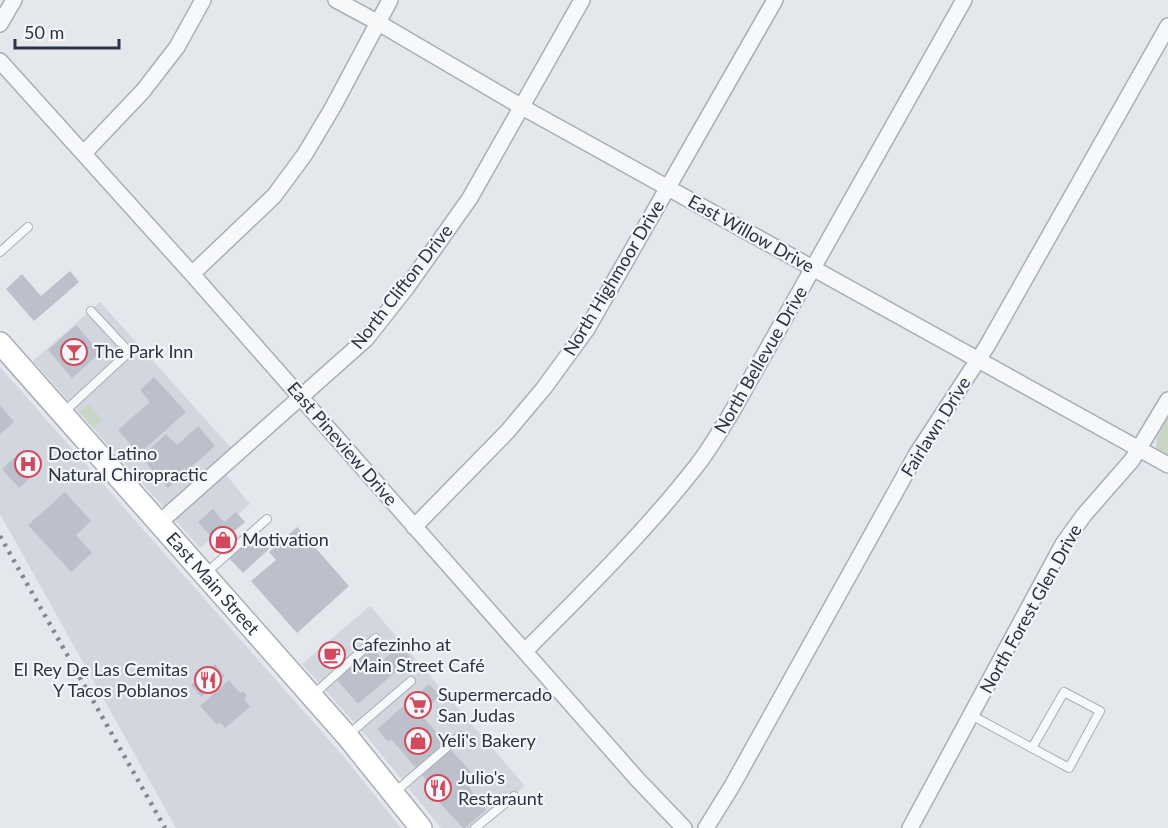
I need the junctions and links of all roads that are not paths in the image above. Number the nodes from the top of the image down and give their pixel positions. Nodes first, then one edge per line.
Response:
1 (14, 0) edge
2 (203, 0) edge
3 (336, 0) edge
4 (390, 0) edge
5 (582, 0) edge
6 (775, 0) edge
7 (964, 0) edge
8 (377, 22) junction
9 (0, 24) edge
10 (1168, 27) edge
11 (0, 61) edge
12 (522, 107) junction
13 (84, 153) junction
14 (668, 188) junction
15 (28, 227) dead end
16 (0, 252) edge
17 (814, 269) junction
18 (192, 274) junction
19 (91, 311) dead end
20 (0, 343) edge
21 (978, 360) junction
22 (301, 397) junction
23 (1168, 400) edge
24 (63, 413) junction
25 (1139, 449) junction
26 (1168, 465) edge
27 (267, 519) dead end
28 (160, 522) junction
29 (414, 527) junction
30 (205, 574) junction
31 (376, 638) dead end
32 (525, 651) junction
33 (411, 681) dead end
34 (312, 696) junction
35 (971, 715) junction
36 (347, 736) junction
37 (460, 736) dead end
38 (1032, 748) junction
39 (394, 793) junction
40 (514, 796) dead end
41 (421, 828) edge
42 (475, 828) edge
43 (684, 828) edge
44 (706, 828) edge
45 (910, 828) edge

1 - 9 street
2 - 13 street
3 - 8 street, East Willow Drive
4 - 8 street
5 - 12 street, North Clifton Drive
6 - 14 street, North Highmoor Drive
7 - 17 street, North Bellevue Drive
8 - 12 street, East Willow Drive
8 - 18 street
10 - 21 street, Fairlawn Drive
11 - 13 street, East Pineview Drive
12 - 14 street, East Willow Drive
12 - 22 street, North Clifton Drive
13 - 18 street, East Pineview Drive
14 - 17 street, East Willow Drive
14 - 29 street, North Highmoor Drive
15 - 16 lane
17 - 21 street, East Willow Drive
17 - 32 street, North Bellevue Drive
18 - 22 street, East Pineview Drive
19 - 24 lane
20 - 24 main road, East Main Street
21 - 25 street, East Willow Drive
21 - 44 street, Fairlawn Drive
22 - 28 street, North Clifton Drive
22 - 29 street, East Pineview Drive
23 - 25 street, North Forest Glen Drive
24 - 28 main road, East Main Street
25 - 26 street, East Willow Drive
25 - 35 street, North Forest Glen Drive
27 - 30 lane
28 - 30 main road, East Main Street
29 - 32 street, East Pineview Drive
30 - 34 main road, East Main Street
31 - 34 lane
32 - 43 street, East Pineview Drive
33 - 36 lane
34 - 36 main road, East Main Street
35 - 38 lane
35 - 45 street, North Forest Glen Drive
36 - 39 main road, East Main Street
37 - 39 lane
38 - 38 lane
39 - 41 main road, East Main Street
40 - 42 lane

